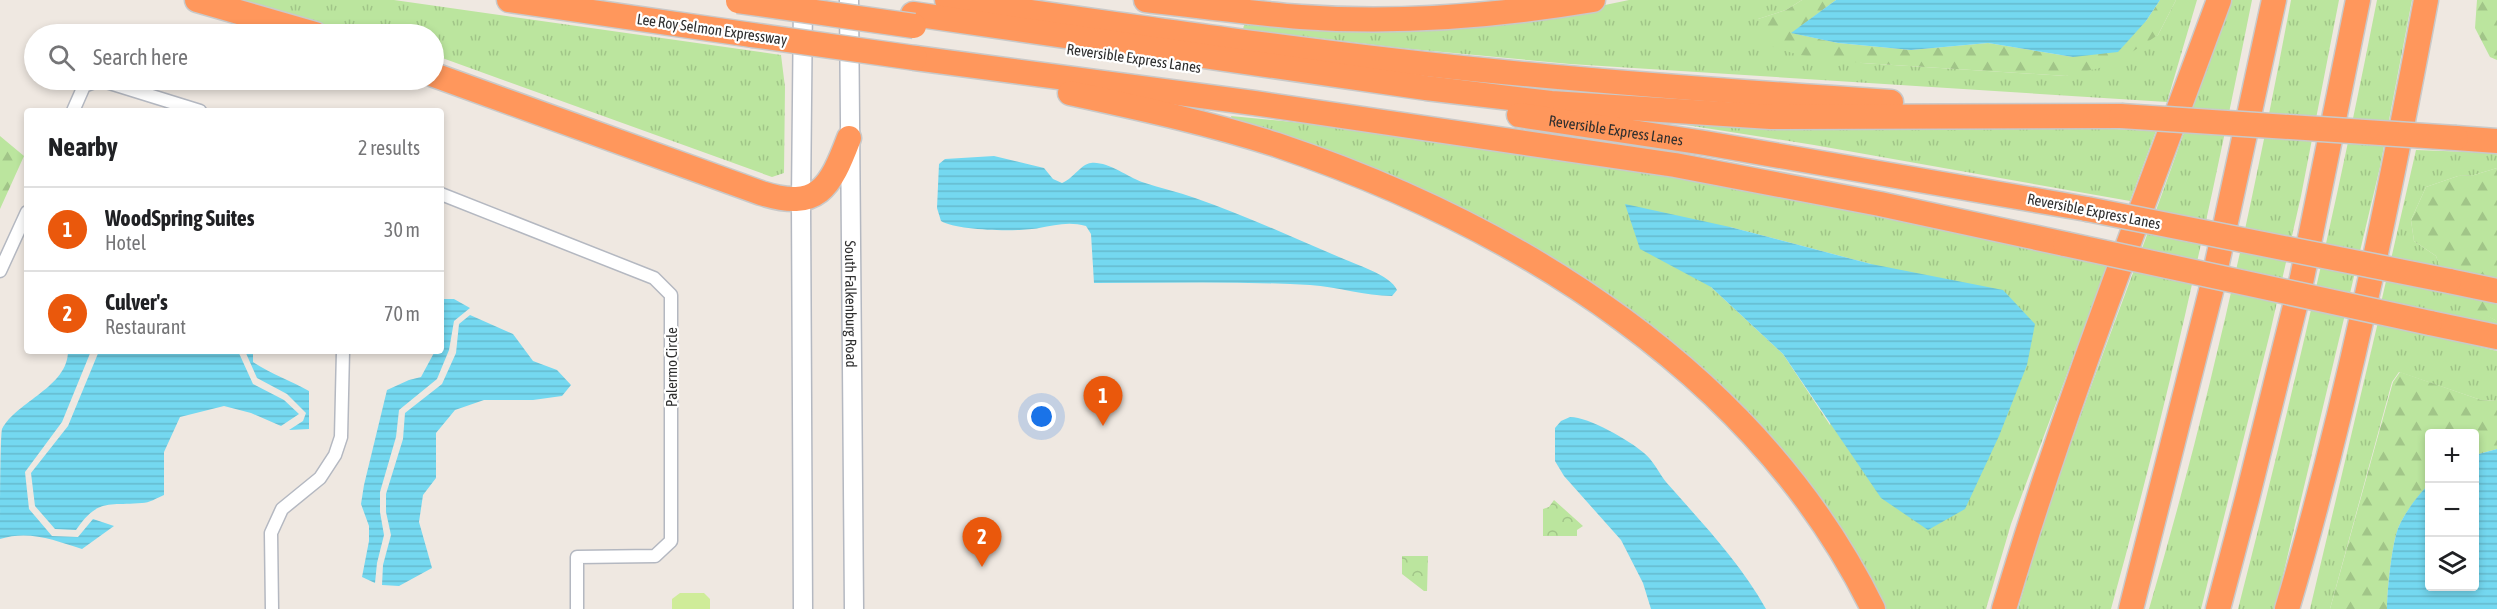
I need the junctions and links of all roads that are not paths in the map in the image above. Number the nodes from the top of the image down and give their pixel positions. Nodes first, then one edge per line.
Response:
1 (197, 0) edge
2 (509, 0) edge
3 (803, 0) edge
4 (819, 0) edge
5 (849, 0) edge
6 (947, 0) edge
7 (1146, 0) edge
8 (1593, 0) edge
9 (2207, 0) edge
10 (2219, 0) edge
11 (2274, 0) edge
12 (2358, 0) edge
13 (2426, 0) edge
14 (732, 1) edge
15 (914, 20) junction
16 (280, 24) edge
17 (915, 58) junction
18 (2193, 67) junction
19 (444, 79) edge
20 (82, 90) edge
21 (132, 90) edge
22 (74, 108) edge
23 (190, 108) edge
24 (2121, 116) junction
25 (849, 138) junction
26 (2497, 141) edge
27 (444, 195) edge
28 (801, 201) junction
29 (24, 219) edge
30 (0, 271) edge
31 (2497, 291) edge
32 (2497, 337) edge
33 (343, 354) edge
34 (2309, 535) junction
35 (272, 609) edge
36 (577, 609) edge
37 (803, 609) edge
38 (854, 609) edge
39 (1873, 609) edge
40 (2004, 609) edge
41 (2131, 609) edge
42 (2218, 609) edge
43 (2287, 609) edge
44 (2301, 609) edge

1 - 16 highway
2 - 17 highway, Lee Roy Selmon Expressway, bridge
3 - 28 street
4 - 15 highway
5 - 25 street, South Falkenburg Road
6 - 24 highway
7 - 8 highway
9 - 18 highway
10 - 18 highway
11 - 41 highway
12 - 42 highway
13 - 34 highway
14 - 15 highway, Reversible Express Lanes, bridge
15 - 24 highway
15 - 31 highway, Reversible Express Lanes, bridge
17 - 32 highway, bridge
17 - 39 highway
18 - 40 highway
19 - 28 highway
20 - 22 street
21 - 23 street
24 - 26 highway, bridge
25 - 28 highway
25 - 38 street, South Falkenburg Road
27 - 36 street, Palermo Circle
28 - 37 street
29 - 30 street
33 - 35 street
34 - 43 highway
34 - 44 highway

